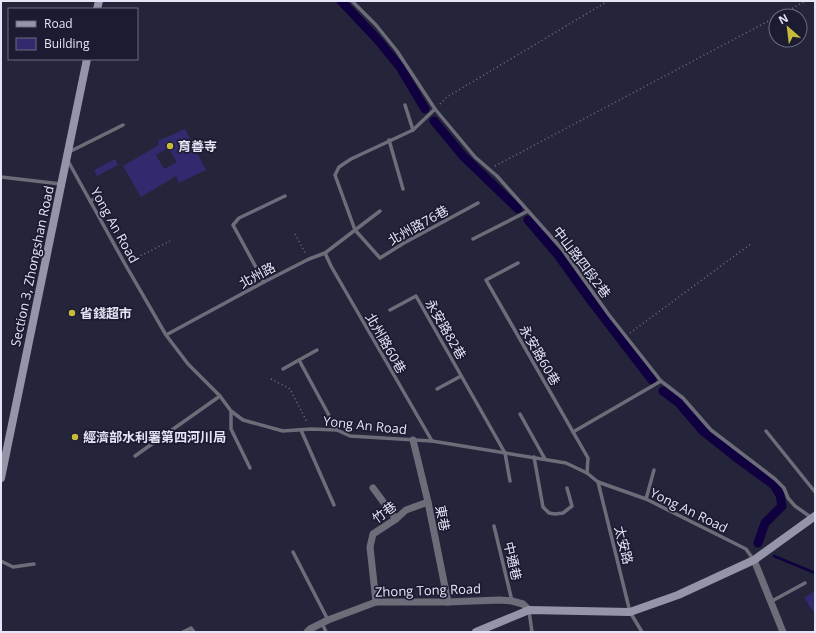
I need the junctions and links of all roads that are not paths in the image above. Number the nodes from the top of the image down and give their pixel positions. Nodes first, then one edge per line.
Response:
1 (352, 1) edge
2 (87, 60) edge
3 (405, 105) dead end
4 (435, 109) junction
5 (123, 125) dead end
6 (413, 130) junction
7 (389, 140) junction
8 (67, 155) junction
9 (1, 177) edge
10 (61, 184) junction
11 (403, 189) dead end
12 (285, 196) dead end
13 (99, 197) dead end
14 (90, 201) junction
15 (478, 204) dead end
16 (380, 211) dead end
17 (528, 211) junction
18 (355, 230) junction
19 (473, 239) dead end
20 (325, 252) junction
21 (518, 263) dead end
22 (264, 282) junction
23 (390, 310) dead end
24 (166, 335) junction
25 (318, 350) dead end
26 (299, 360) junction
27 (283, 369) dead end
28 (461, 376) junction
29 (661, 381) junction
30 (437, 389) dead end
31 (220, 396) junction
32 (231, 412) junction
33 (520, 414) dead end
34 (302, 430) junction
35 (337, 430) junction
36 (766, 431) dead end
37 (573, 432) junction
38 (413, 440) junction
39 (432, 442) junction
40 (505, 453) junction
41 (135, 456) dead end
42 (534, 457) junction
43 (545, 458) junction
44 (250, 468) dead end
45 (654, 470) dead end
46 (587, 473) junction
47 (1, 478) edge
48 (510, 481) dead end
49 (598, 482) junction
50 (372, 488) dead end
51 (567, 488) dead end
52 (815, 492) edge
53 (646, 499) junction
54 (428, 502) junction
55 (334, 504) dead end
56 (814, 517) edge
57 (396, 519) junction
58 (494, 526) dead end
59 (293, 552) dead end
60 (754, 560) junction
61 (1, 561) edge
62 (34, 564) dead end
63 (805, 583) dead end
64 (512, 601) junction
65 (772, 601) junction
66 (376, 602) junction
67 (448, 602) junction
68 (529, 610) junction
69 (630, 612) junction
70 (325, 622) junction
71 (183, 632) edge
72 (194, 632) edge
73 (307, 632) edge
74 (326, 632) edge
75 (476, 632) edge
76 (532, 632) edge
77 (642, 632) edge
78 (783, 632) edge

1 - 4 lane, 中山路四段2巷
2 - 8 street, Section 3, Zhongshan Road
3 - 6 lane
4 - 6 lane
4 - 17 lane, 中山路四段2巷
5 - 8 lane
6 - 7 lane
7 - 11 lane
7 - 18 lane
8 - 10 street, Section 3, Zhongshan Road
8 - 14 lane, Yong An Road
9 - 10 lane
10 - 47 street, Section 3, Zhongshan Road
12 - 22 lane
13 - 14 lane
14 - 24 lane, Yong An Road
15 - 18 lane, 北州路76巷
16 - 18 lane, 北州路
17 - 19 lane
17 - 29 lane, 中山路四段2巷
18 - 20 lane, 北州路
20 - 22 lane, 北州路
20 - 39 lane, 北州路60巷
21 - 37 lane, 永安路60巷
22 - 24 lane, 北州路
23 - 28 lane, 永安路82巷
24 - 31 lane, Yong An Road
25 - 26 lane
26 - 27 lane
26 - 35 lane
28 - 30 lane, 永安路82巷
28 - 40 lane, 永安路82巷
29 - 37 lane
29 - 56 lane, 中山路四段2巷
31 - 32 lane, Yong An Road
31 - 41 lane
32 - 34 lane, Yong An Road
32 - 44 lane
33 - 43 lane
34 - 35 lane, Yong An Road
34 - 55 lane
35 - 38 lane, Yong An Road
36 - 52 lane
37 - 46 lane, 永安路60巷
38 - 39 lane, Yong An Road
38 - 54 street, 東巷
39 - 40 lane, Yong An Road
40 - 42 lane, Yong An Road
40 - 48 lane, 永安路82巷
42 - 43 lane, Yong An Road
42 - 51 lane
43 - 46 lane, Yong An Road
45 - 53 lane
46 - 49 lane, Yong An Road
49 - 53 lane, Yong An Road
49 - 69 lane, 太安路
50 - 57 street
53 - 60 lane, Yong An Road
54 - 57 street, 竹巷
54 - 67 street, 東巷
56 - 60 street
57 - 66 street, 竹巷
58 - 64 lane, 中通巷
59 - 70 lane
60 - 65 street
60 - 69 street
61 - 62 lane
63 - 65 lane
64 - 67 street, Zhong Tong Road
64 - 68 street, Zhong Tong Road
65 - 78 street
66 - 67 street, Zhong Tong Road
66 - 70 street, Zhong Tong Road
68 - 69 street
68 - 75 street
68 - 76 lane
69 - 77 lane, 太安路
70 - 73 street, Zhong Tong Road
70 - 74 lane
71 - 72 lane

